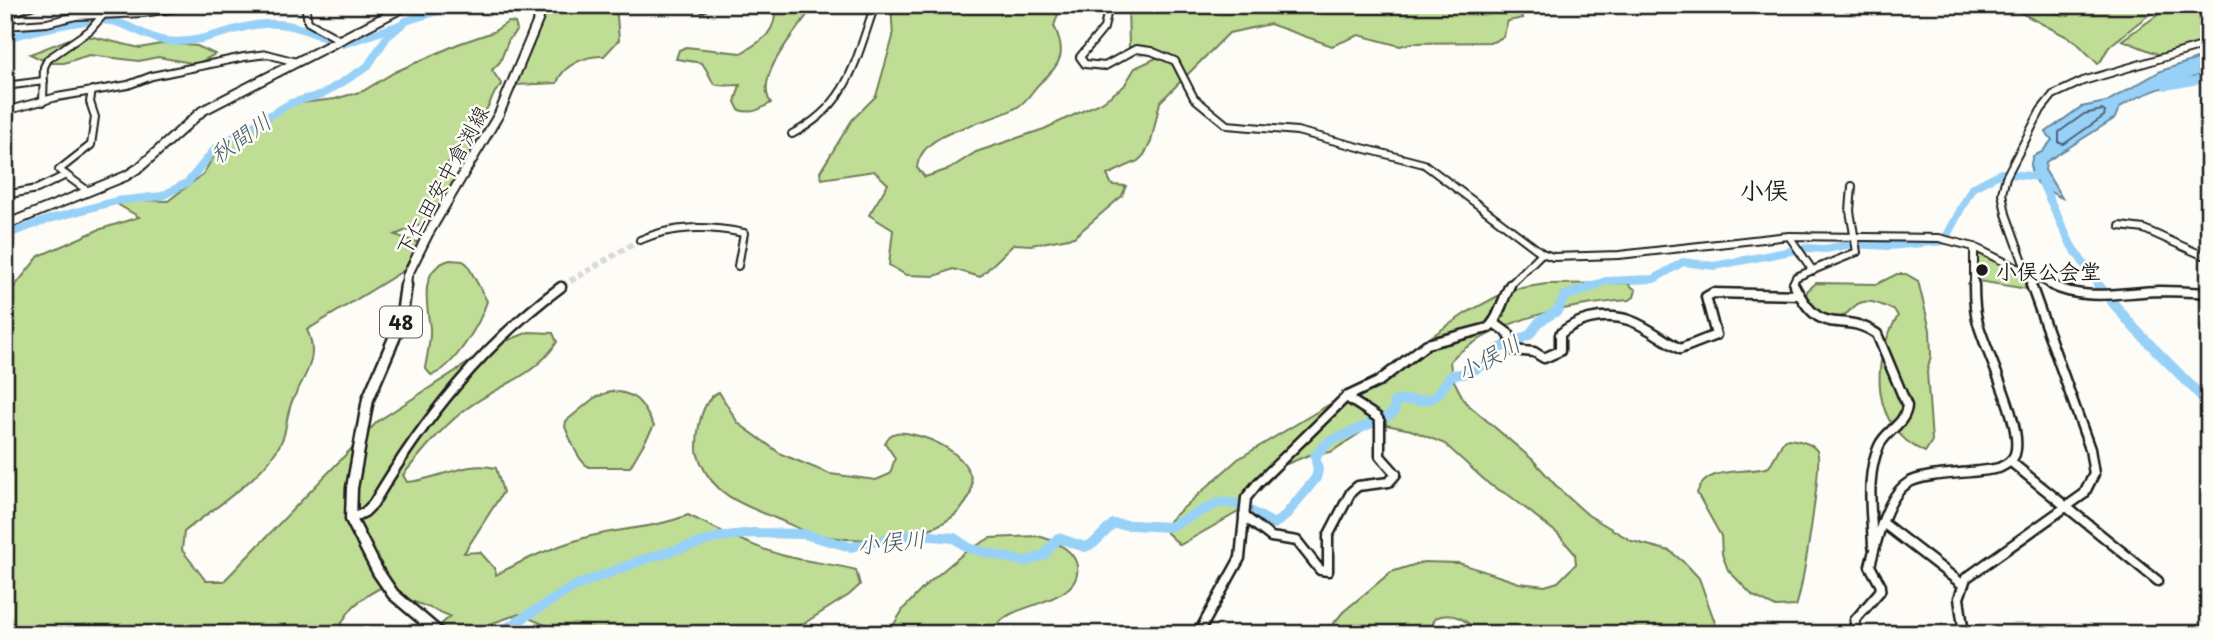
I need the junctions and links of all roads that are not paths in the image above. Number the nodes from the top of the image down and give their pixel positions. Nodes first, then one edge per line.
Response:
1 (34, 5) edge
2 (197, 5) edge
3 (305, 5) edge
4 (408, 5) edge
5 (533, 5) edge
6 (875, 5) edge
7 (1109, 5) edge
8 (186, 6) edge
9 (104, 14) junction
10 (5, 24) edge
11 (337, 42) junction
12 (2209, 44) edge
13 (296, 62) junction
14 (44, 81) junction
15 (5, 86) edge
16 (92, 90) junction
17 (43, 102) junction
18 (5, 111) edge
19 (792, 134) dead end
20 (66, 175) junction
21 (1852, 186) dead end
22 (88, 191) junction
23 (5, 195) edge
24 (5, 225) edge
25 (2120, 226) dead end
26 (1789, 236) junction
27 (1853, 238) junction
28 (640, 240) tunnel mouth
29 (1974, 247) junction
30 (1542, 253) junction
31 (2209, 255) edge
32 (738, 267) dead end
33 (1813, 271) junction
34 (2026, 272) junction
35 (561, 287) tunnel mouth
36 (2209, 293) edge
37 (1799, 295) junction
38 (1494, 323) junction
39 (1346, 397) junction
40 (2011, 462) junction
41 (2068, 506) junction
42 (1244, 516) junction
43 (351, 519) junction
44 (1883, 523) junction
45 (1873, 550) junction
46 (2158, 580) dead end
47 (1962, 584) junction
48 (440, 634) edge
49 (1198, 634) edge
50 (1855, 634) edge
51 (1964, 634) edge

1 - 10 street
2 - 8 street
3 - 11 street
4 - 11 main road
5 - 43 main road, 下仁田安中倉渕線 / 48
6 - 19 street
7 - 30 street
8 - 9 street
9 - 10 street
9 - 14 street
11 - 13 main road
12 - 34 street
13 - 16 street
13 - 22 main road
14 - 15 street
14 - 17 street
16 - 17 street
16 - 20 street
17 - 18 street
20 - 22 street
20 - 23 street
21 - 27 street
22 - 24 main road
25 - 31 street
26 - 27 street
26 - 30 street
26 - 33 street
27 - 29 street
27 - 33 street
28 - 32 street
29 - 34 street
29 - 40 street
30 - 38 street
33 - 37 street
34 - 36 street
34 - 41 street
35 - 43 street
37 - 38 street
37 - 45 street
38 - 39 street
39 - 42 street
39 - 42 street
40 - 41 street
40 - 44 street
41 - 46 street
41 - 47 street
42 - 49 street
43 - 48 main road
44 - 45 street
44 - 47 street
45 - 50 street
47 - 51 street

